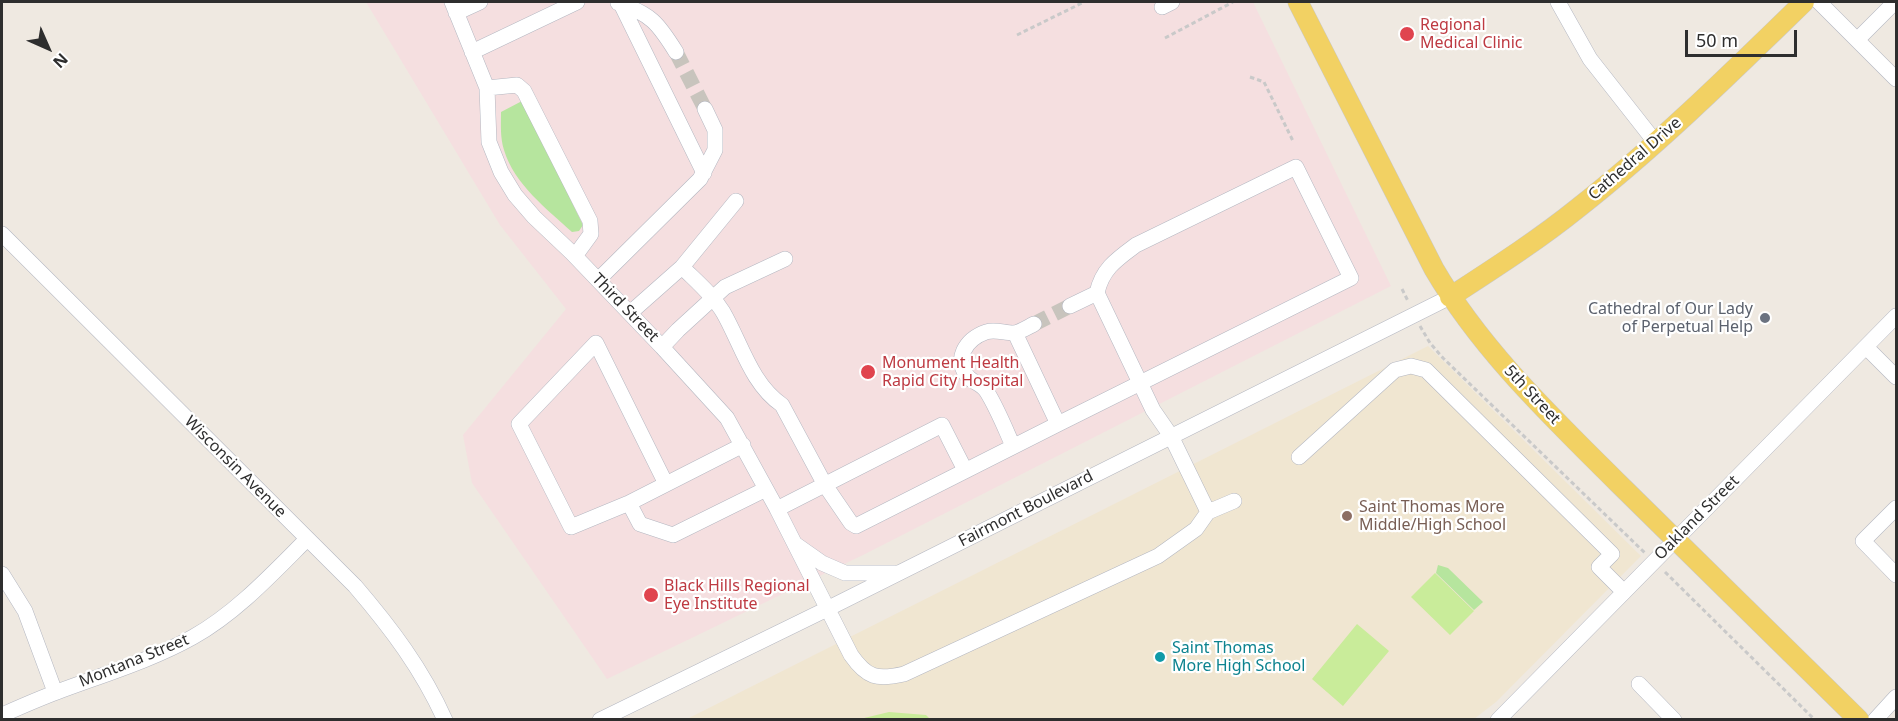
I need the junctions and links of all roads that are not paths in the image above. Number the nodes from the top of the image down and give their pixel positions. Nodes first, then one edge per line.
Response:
1 (480, 2) edge
2 (577, 2) edge
3 (1298, 2) edge
4 (1558, 2) edge
5 (1804, 2) edge
6 (1819, 2) edge
7 (1894, 2) edge
8 (618, 3) edge
9 (454, 7) edge
10 (1857, 40) junction
11 (472, 52) junction
12 (676, 52) tunnel mouth
13 (1896, 79) edge
14 (487, 88) junction
15 (705, 109) tunnel mouth
16 (1656, 143) junction
17 (704, 173) junction
18 (736, 201) dead end
19 (2, 234) edge
20 (575, 256) junction
21 (785, 258) dead end
22 (682, 267) junction
23 (598, 280) junction
24 (1097, 294) junction
25 (1450, 297) junction
26 (713, 298) junction
27 (1070, 306) tunnel mouth
28 (630, 313) junction
29 (1896, 316) edge
30 (1034, 324) tunnel mouth
31 (1015, 333) junction
32 (662, 346) junction
33 (1866, 347) junction
34 (1896, 377) edge
35 (1140, 382) junction
36 (1058, 423) junction
37 (1171, 436) junction
38 (743, 445) junction
39 (1013, 446) junction
40 (1299, 457) dead end
41 (965, 470) junction
42 (666, 484) junction
43 (825, 484) junction
44 (766, 489) junction
45 (1234, 501) dead end
46 (629, 503) junction
47 (1896, 508) edge
48 (777, 509) junction
49 (1208, 512) junction
50 (307, 539) junction
51 (1675, 540) junction
52 (793, 542) junction
53 (898, 573) junction
54 (2, 574) edge
55 (1896, 575) edge
56 (1624, 592) junction
57 (827, 609) junction
58 (1639, 684) dead end
59 (55, 692) junction
60 (1896, 697) edge
61 (2, 715) edge
62 (445, 720) edge
63 (600, 720) edge
64 (1498, 720) edge
65 (1674, 720) edge
66 (1859, 720) edge
67 (1875, 720) edge

1 - 9 street
2 - 11 street
3 - 25 main road, 5th Street
4 - 16 street
5 - 16 main road, Cathedral Drive
6 - 10 street
7 - 10 street
8 - 12 street
8 - 17 street
9 - 11 street, Third Street
10 - 13 street
11 - 14 street, Third Street
14 - 20 street, Third Street
14 - 20 street
15 - 17 street
16 - 25 main road, Cathedral Drive
17 - 23 street
18 - 22 street
19 - 50 street, Wisconsin Avenue
20 - 23 street, Third Street
21 - 26 street
22 - 26 street
22 - 28 street
23 - 28 street, Third Street
24 - 27 street
24 - 35 street
24 - 35 street
25 - 37 street, Fairmont Boulevard
25 - 51 main road, 5th Street
26 - 32 street
26 - 43 street
28 - 32 street, Third Street
29 - 33 street, Oakland Street
30 - 31 street
31 - 36 street
31 - 39 street
32 - 38 street, Third Street
33 - 34 street
33 - 51 street, Oakland Street
35 - 36 street
35 - 37 street
36 - 39 street
37 - 49 street
37 - 53 street, Fairmont Boulevard
38 - 42 street
38 - 44 street, Third Street
39 - 41 street
40 - 56 street
41 - 43 street
41 - 43 street
42 - 46 street
42 - 46 street
43 - 48 street
44 - 46 street
44 - 48 street, Third Street
45 - 49 street
47 - 55 street
48 - 52 street, Third Street
49 - 57 street, Third Street
50 - 59 street, Montana Street
50 - 62 street, Wisconsin Avenue
51 - 56 street, Oakland Street
51 - 66 main road, 5th Street
52 - 53 street
52 - 57 street, Third Street
53 - 57 street, Fairmont Boulevard
54 - 59 street
56 - 64 street, Oakland Street
57 - 63 street, Fairmont Boulevard
58 - 65 street
59 - 61 street, Montana Street
60 - 67 street

